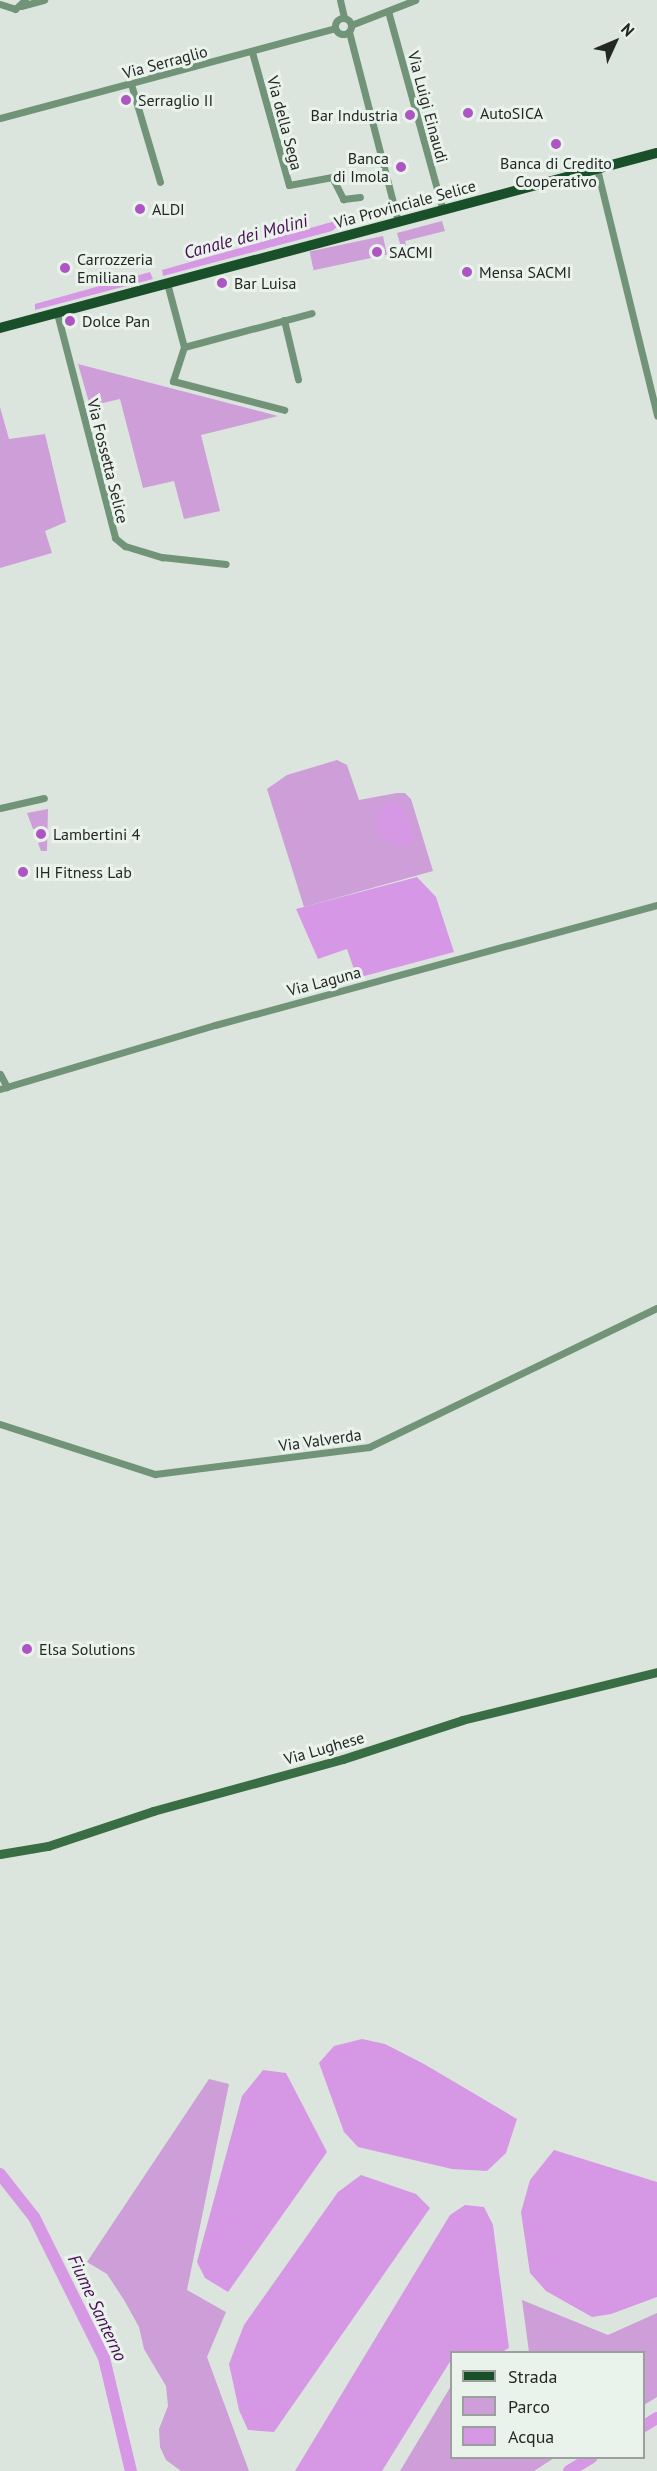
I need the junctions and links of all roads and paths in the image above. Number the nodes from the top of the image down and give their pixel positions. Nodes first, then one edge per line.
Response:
1 (44, 0) edge
2 (340, 0) edge
3 (415, 0) edge
4 (0, 3) edge
5 (23, 3) edge
6 (11, 10) junction
7 (388, 11) junction
8 (0, 13) edge
9 (344, 18) junction
10 (335, 28) junction
11 (350, 28) junction
12 (252, 52) junction
13 (131, 84) junction
14 (0, 118) edge
15 (657, 153) edge
16 (597, 169) junction
17 (160, 182) dead end
18 (360, 197) dead end
19 (443, 210) junction
20 (398, 222) junction
21 (167, 283) junction
22 (57, 313) junction
23 (312, 313) dead end
24 (284, 320) junction
25 (0, 328) edge
26 (184, 347) junction
27 (298, 379) dead end
28 (284, 410) dead end
29 (657, 416) edge
30 (226, 564) dead end
31 (44, 798) dead end
32 (0, 808) edge
33 (657, 905) edge
34 (0, 1074) edge
35 (4, 1088) edge
36 (657, 1308) edge
37 (0, 1424) edge
38 (657, 1672) edge
39 (0, 1854) edge

1 - 5 street
2 - 9 street
3 - 7 street
4 - 6 street
5 - 6 street
6 - 8 street
7 - 11 street
7 - 19 street, Via Luigi Einaudi
9 - 10 street
9 - 11 street
10 - 11 street
10 - 12 street, Via Serraglio
11 - 20 street
12 - 13 street, Via Serraglio
12 - 18 street, Via della Sega
13 - 14 street, Via Serraglio
13 - 17 street
15 - 16 main road, Via Provinciale Selice
16 - 19 main road, Via Provinciale Selice
16 - 29 street
19 - 20 main road, Via Provinciale Selice
20 - 21 main road, Via Provinciale Selice
21 - 22 main road, Via Provinciale Selice
21 - 26 street
22 - 25 main road, Via Provinciale Selice
22 - 30 street, Via Fossetta Selice
23 - 24 street
24 - 26 street
24 - 27 street
26 - 28 street
31 - 32 street
33 - 35 street, Via Laguna
34 - 35 street
36 - 37 street, Via Valverda
38 - 39 main road, Via Lughese

